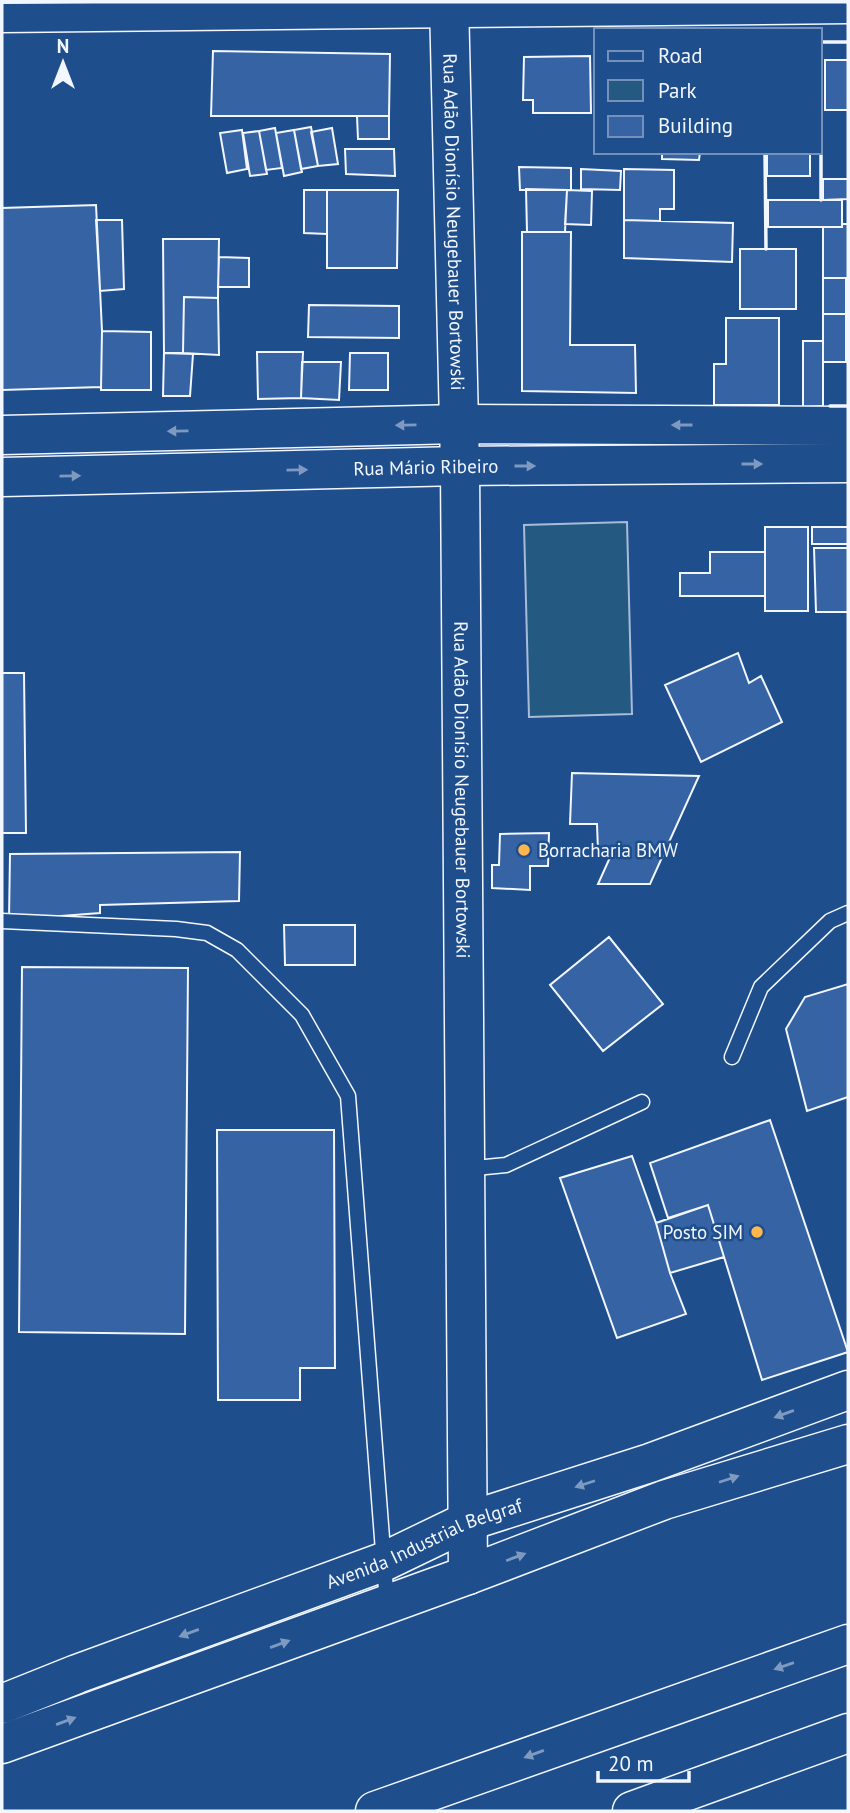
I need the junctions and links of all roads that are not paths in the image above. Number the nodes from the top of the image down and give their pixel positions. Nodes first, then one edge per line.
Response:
1 (448, 8) edge
2 (848, 9) edge
3 (2, 18) edge
4 (459, 424) junction
5 (848, 426) edge
6 (2, 435) edge
7 (848, 463) edge
8 (460, 466) junction
9 (2, 477) edge
10 (848, 913) edge
11 (2, 921) edge
12 (732, 1057) dead end
13 (642, 1102) dead end
14 (464, 1169) junction
15 (848, 1390) edge
16 (848, 1444) edge
17 (466, 1522) junction
18 (383, 1562) junction
19 (468, 1575) junction
20 (387, 1605) junction
21 (848, 1644) edge
22 (2, 1704) edge
23 (848, 1733) edge
24 (2, 1744) edge
25 (375, 1811) edge
26 (632, 1811) edge

1 - 2 street
1 - 3 street
1 - 4 main road, Rua Adão Dionísio Neugebauer Bortowski
5 -> 4 main road
4 -> 6 main road
4 - 8 main road, Rua Adão Dionísio Neugebauer Bortowski
8 -> 7 main road, Rua Mário Ribeiro
9 -> 8 main road, Rua Mário Ribeiro
8 - 14 main road, Rua Adão Dionísio Neugebauer Bortowski
10 - 12 lane
11 - 18 lane
13 - 14 lane
14 - 17 main road, Rua Adão Dionísio Neugebauer Bortowski
15 -> 17 main road, Avenida Industrial Belgraf
19 -> 16 main road
17 - 18 main road, Avenida Industrial Belgraf
17 - 19 main road, Rua Adão Dionísio Neugebauer Bortowski
18 - 20 lane
18 -> 22 main road, Avenida Industrial Belgraf
19 - 20 main road
24 -> 20 main road
21 -> 25 main road
23 - 26 main road

